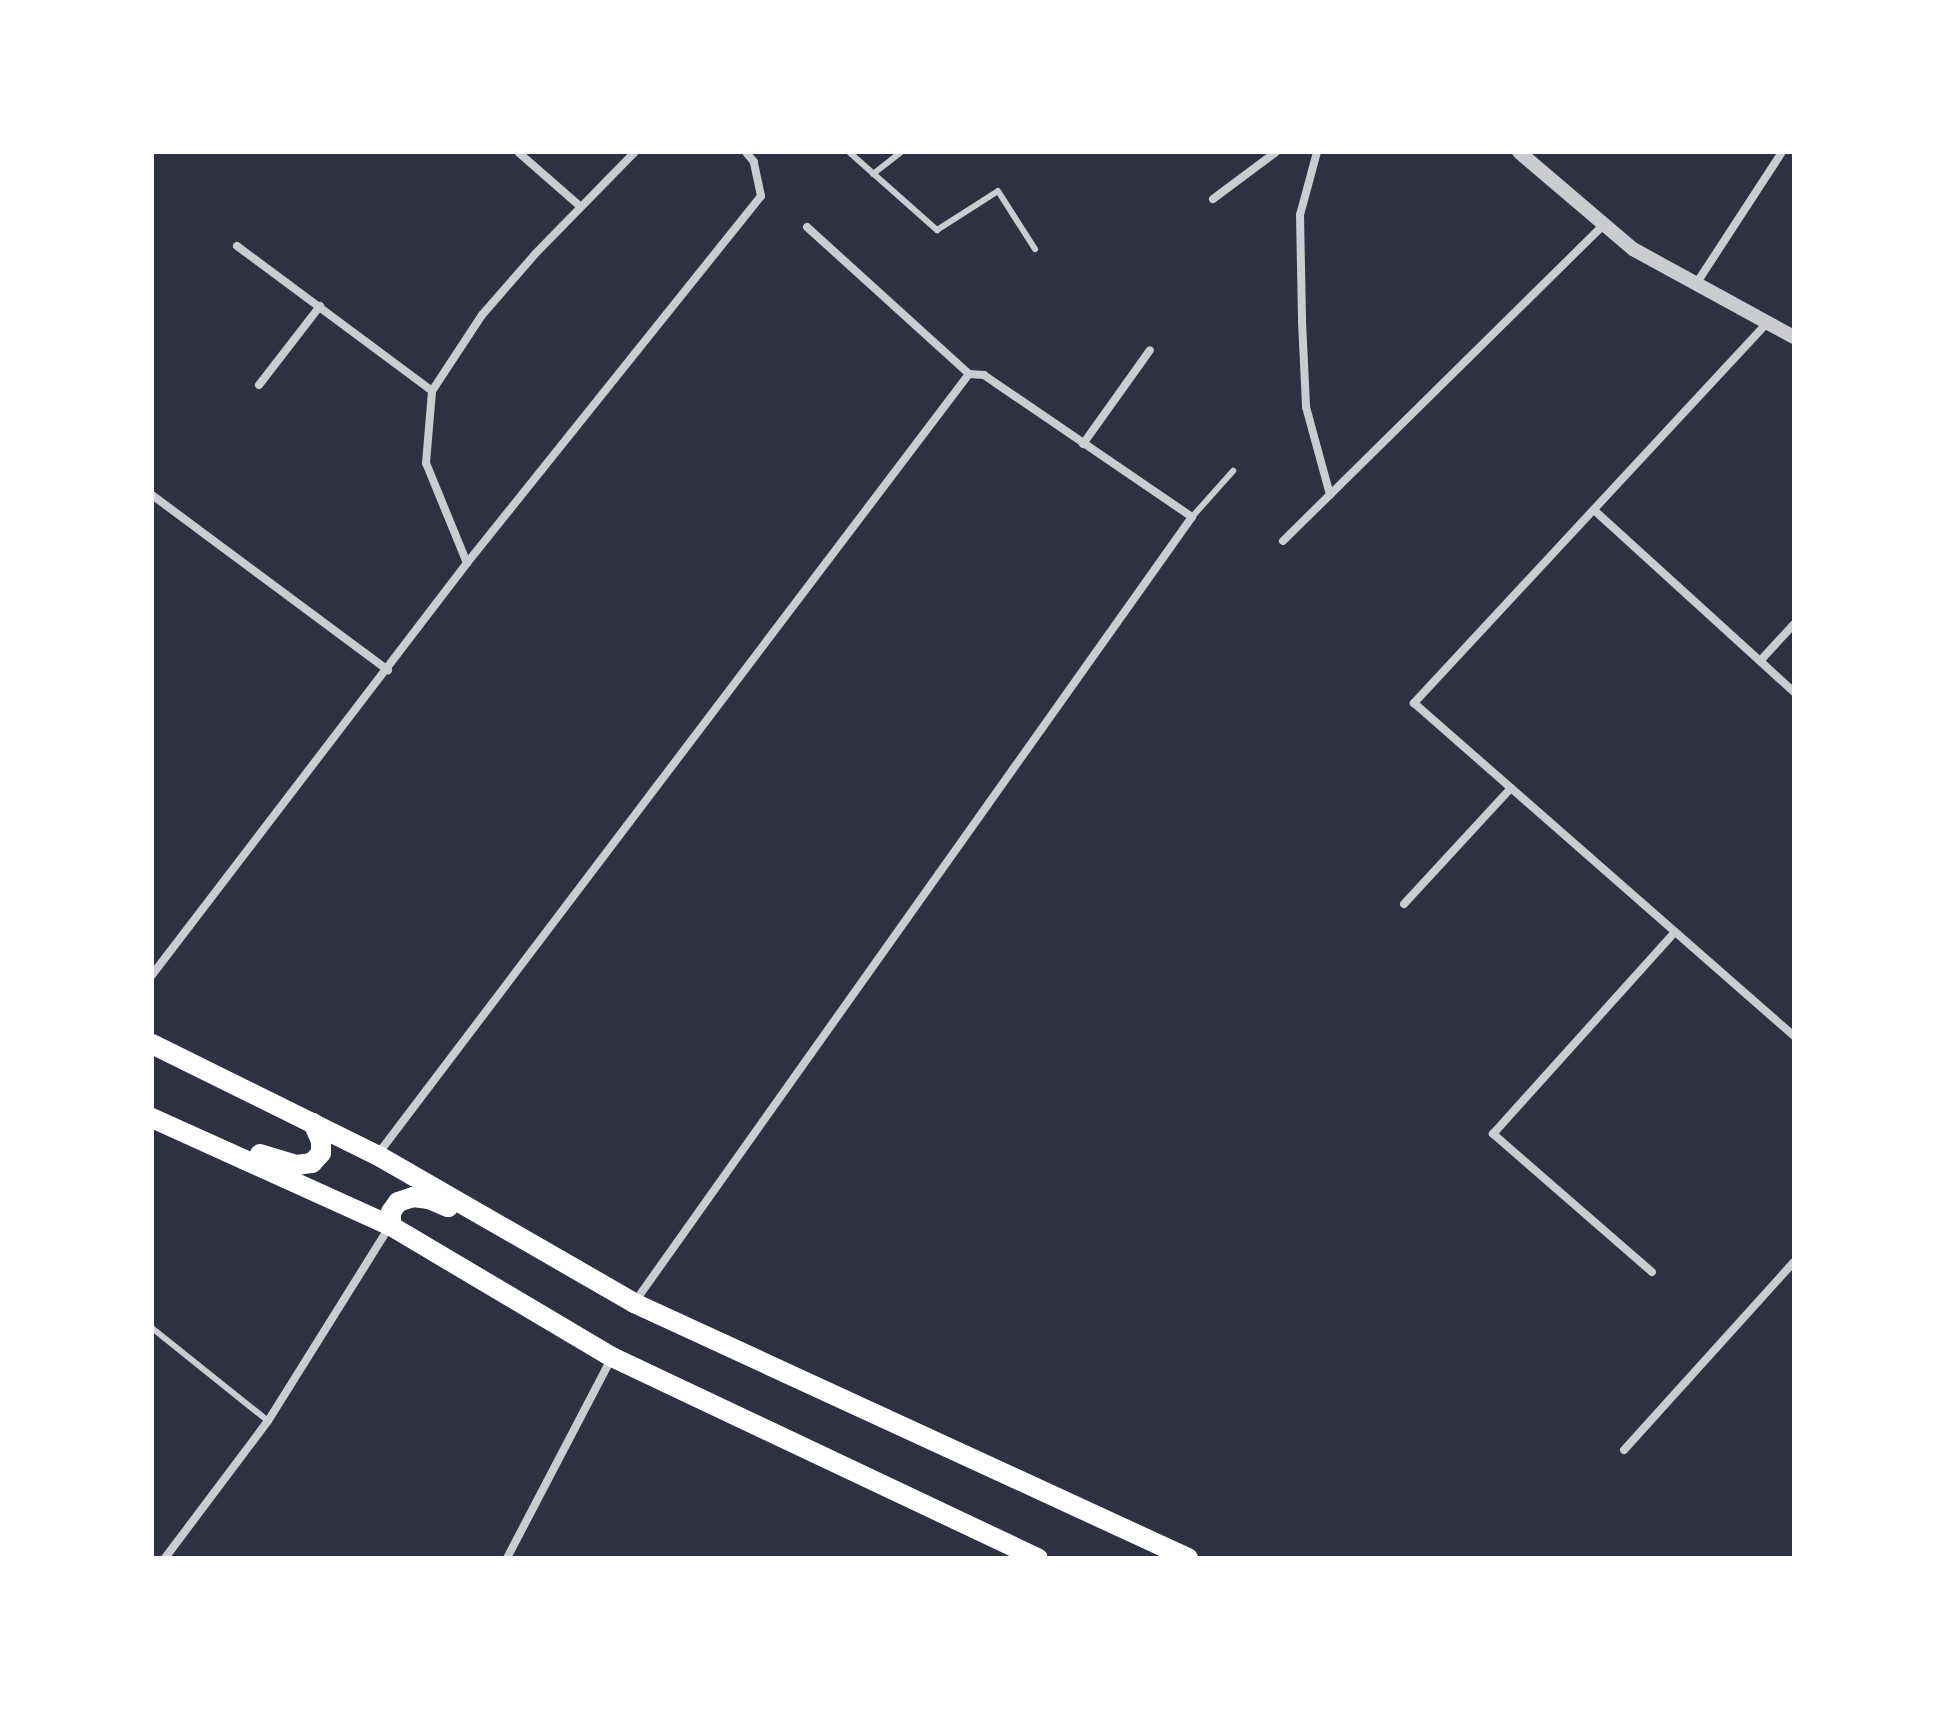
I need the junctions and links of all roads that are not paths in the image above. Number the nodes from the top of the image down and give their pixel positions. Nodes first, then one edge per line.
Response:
1 (518, 152) edge
2 (635, 152) edge
3 (746, 152) edge
4 (849, 152) edge
5 (901, 152) edge
6 (1276, 152) edge
7 (1317, 152) edge
8 (1519, 152) edge
9 (1782, 152) edge
10 (873, 174) junction
11 (1213, 199) dead end
12 (580, 206) junction
13 (1604, 224) junction
14 (807, 227) dead end
15 (237, 246) dead end
16 (1035, 249) dead end
17 (1696, 284) junction
18 (320, 306) junction
19 (1767, 323) junction
20 (1794, 337) edge
21 (1150, 350) dead end
22 (969, 374) junction
23 (259, 385) dead end
24 (432, 391) junction
25 (1083, 444) junction
26 (1233, 471) dead end
27 (152, 495) edge
28 (1330, 495) junction
29 (1594, 510) junction
30 (1192, 517) junction
31 (1283, 541) dead end
32 (467, 563) junction
33 (1794, 624) edge
34 (1760, 661) junction
35 (388, 670) junction
36 (1794, 692) edge
37 (1511, 788) junction
38 (1404, 904) dead end
39 (1675, 932) junction
40 (152, 975) edge
41 (1794, 1036) edge
42 (152, 1044) edge
43 (152, 1118) edge
44 (313, 1123) junction
45 (229, 1151) junction
46 (377, 1155) junction
47 (493, 1223) junction
48 (391, 1226) junction
49 (1794, 1262) edge
50 (1652, 1272) dead end
51 (634, 1303) junction
52 (152, 1328) edge
53 (612, 1357) junction
54 (268, 1421) junction
55 (1624, 1450) dead end
56 (165, 1558) edge
57 (507, 1558) edge
58 (1038, 1558) edge
59 (1188, 1558) edge

1 - 12 street
2 - 12 street
3 - 32 street
4 - 10 lane
5 - 10 lane
6 - 11 street
7 - 28 street
8 - 13 street
9 - 17 street
10 - 16 lane
12 - 24 street
13 - 17 street
13 - 28 street
14 - 22 street
15 - 18 street
17 - 19 street
18 - 23 street
18 - 24 street
19 - 20 street
19 - 29 street
21 - 25 street
22 - 25 street
22 - 46 street
24 - 32 street
25 - 30 street
26 - 30 lane
27 - 35 street
28 - 31 street
29 - 34 street
29 - 37 street
30 - 51 street
32 - 35 street
33 - 34 street
34 - 36 street
35 - 40 street
37 - 38 street
37 - 39 street
39 - 41 street
39 - 50 street
42 - 44 main road
43 - 45 main road
44 - 45 main road
44 - 46 main road
45 - 48 main road
46 - 47 main road
47 - 48 main road
47 - 51 main road
48 - 53 main road
48 - 54 street
49 - 55 street
51 - 59 main road
52 - 54 lane
53 - 57 street
53 - 58 main road
54 - 56 street

